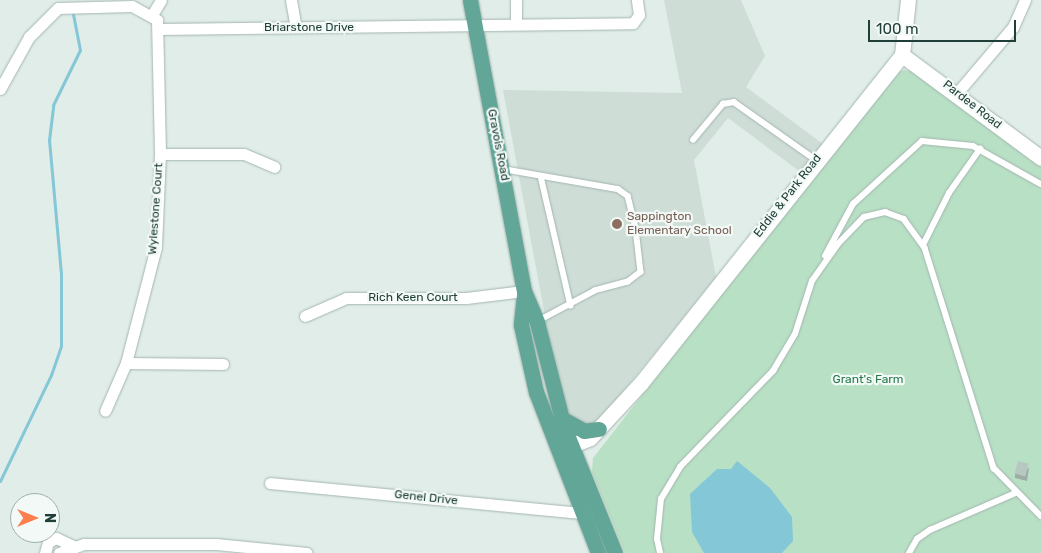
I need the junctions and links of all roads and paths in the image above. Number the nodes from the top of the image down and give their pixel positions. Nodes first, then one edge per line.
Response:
1 (46, 0) edge
2 (161, 0) edge
3 (291, 0) edge
4 (470, 0) edge
5 (516, 0) edge
6 (637, 0) edge
7 (908, 0) edge
8 (1025, 0) edge
9 (133, 3) edge
10 (59, 8) junction
11 (152, 15) junction
12 (516, 21) junction
13 (475, 27) junction
14 (296, 28) junction
15 (159, 29) junction
16 (902, 55) junction
17 (0, 89) edge
18 (957, 93) junction
19 (693, 140) dead end
20 (980, 149) junction
21 (160, 154) junction
22 (1041, 158) edge
23 (816, 160) junction
24 (274, 167) dead end
25 (503, 169) junction
26 (541, 176) junction
27 (1041, 184) edge
28 (923, 245) junction
29 (812, 281) junction
30 (524, 291) junction
31 (571, 306) junction
32 (305, 316) dead end
33 (537, 322) junction
34 (126, 363) junction
35 (223, 364) dead end
36 (641, 383) junction
37 (105, 411) dead end
38 (561, 418) junction
39 (599, 429) junction
40 (573, 450) junction
41 (557, 456) junction
42 (270, 483) dead end
43 (1016, 493) junction
44 (581, 513) junction
45 (1041, 516) edge
46 (73, 546) junction
47 (45, 553) edge
48 (59, 553) edge
49 (307, 553) edge
50 (598, 553) edge
51 (615, 553) edge
52 (660, 553) edge
53 (909, 553) edge

1 - 10 street
2 - 11 street
3 - 14 street
4 - 13 main road, Gravois Road
5 - 12 street
6 - 12 street, Briarstone Drive
7 - 16 street
8 - 18 street
9 - 10 street
9 - 11 street
10 - 17 street
11 - 15 street
12 - 13 street, Briarstone Drive
13 - 14 street, Briarstone Drive
13 - 25 main road, Gravois Road
14 - 15 street, Briarstone Drive
15 - 21 street, Wylestone Court
16 - 18 street, Pardee Road
16 - 23 street, Eddie & Park Road
18 - 22 street, Pardee Road
19 - 23 lane
20 - 27 lane
20 - 28 lane
20 - 29 lane
21 - 24 street
21 - 34 street, Wylestone Court
23 - 36 street, Eddie & Park Road
25 - 26 lane
25 - 30 main road, Gravois Road
26 - 31 lane
26 - 31 lane
28 - 29 lane
28 - 43 lane
29 - 52 lane
30 - 32 street, Rich Keen Court
30 - 33 main road, Gravois Road
30 - 41 main road, Gravois Road
31 - 33 lane
33 - 38 main road, Gravois Road
34 - 35 street
34 - 37 street, Wylestone Court
36 - 39 street, Eddie & Park Road
36 - 40 street, Eddie & Park Road
38 - 39 main road
38 - 40 main road, Gravois Road
39 - 40 street, Eddie & Park Road
40 - 41 street, Eddie & Park Road
40 - 51 main road, Gravois Road
41 - 44 main road, Gravois Road
42 - 44 street, Genel Drive
43 - 45 lane
43 - 53 lane
44 - 50 main road, Gravois Road
46 - 47 street
46 - 48 street
46 - 49 street

